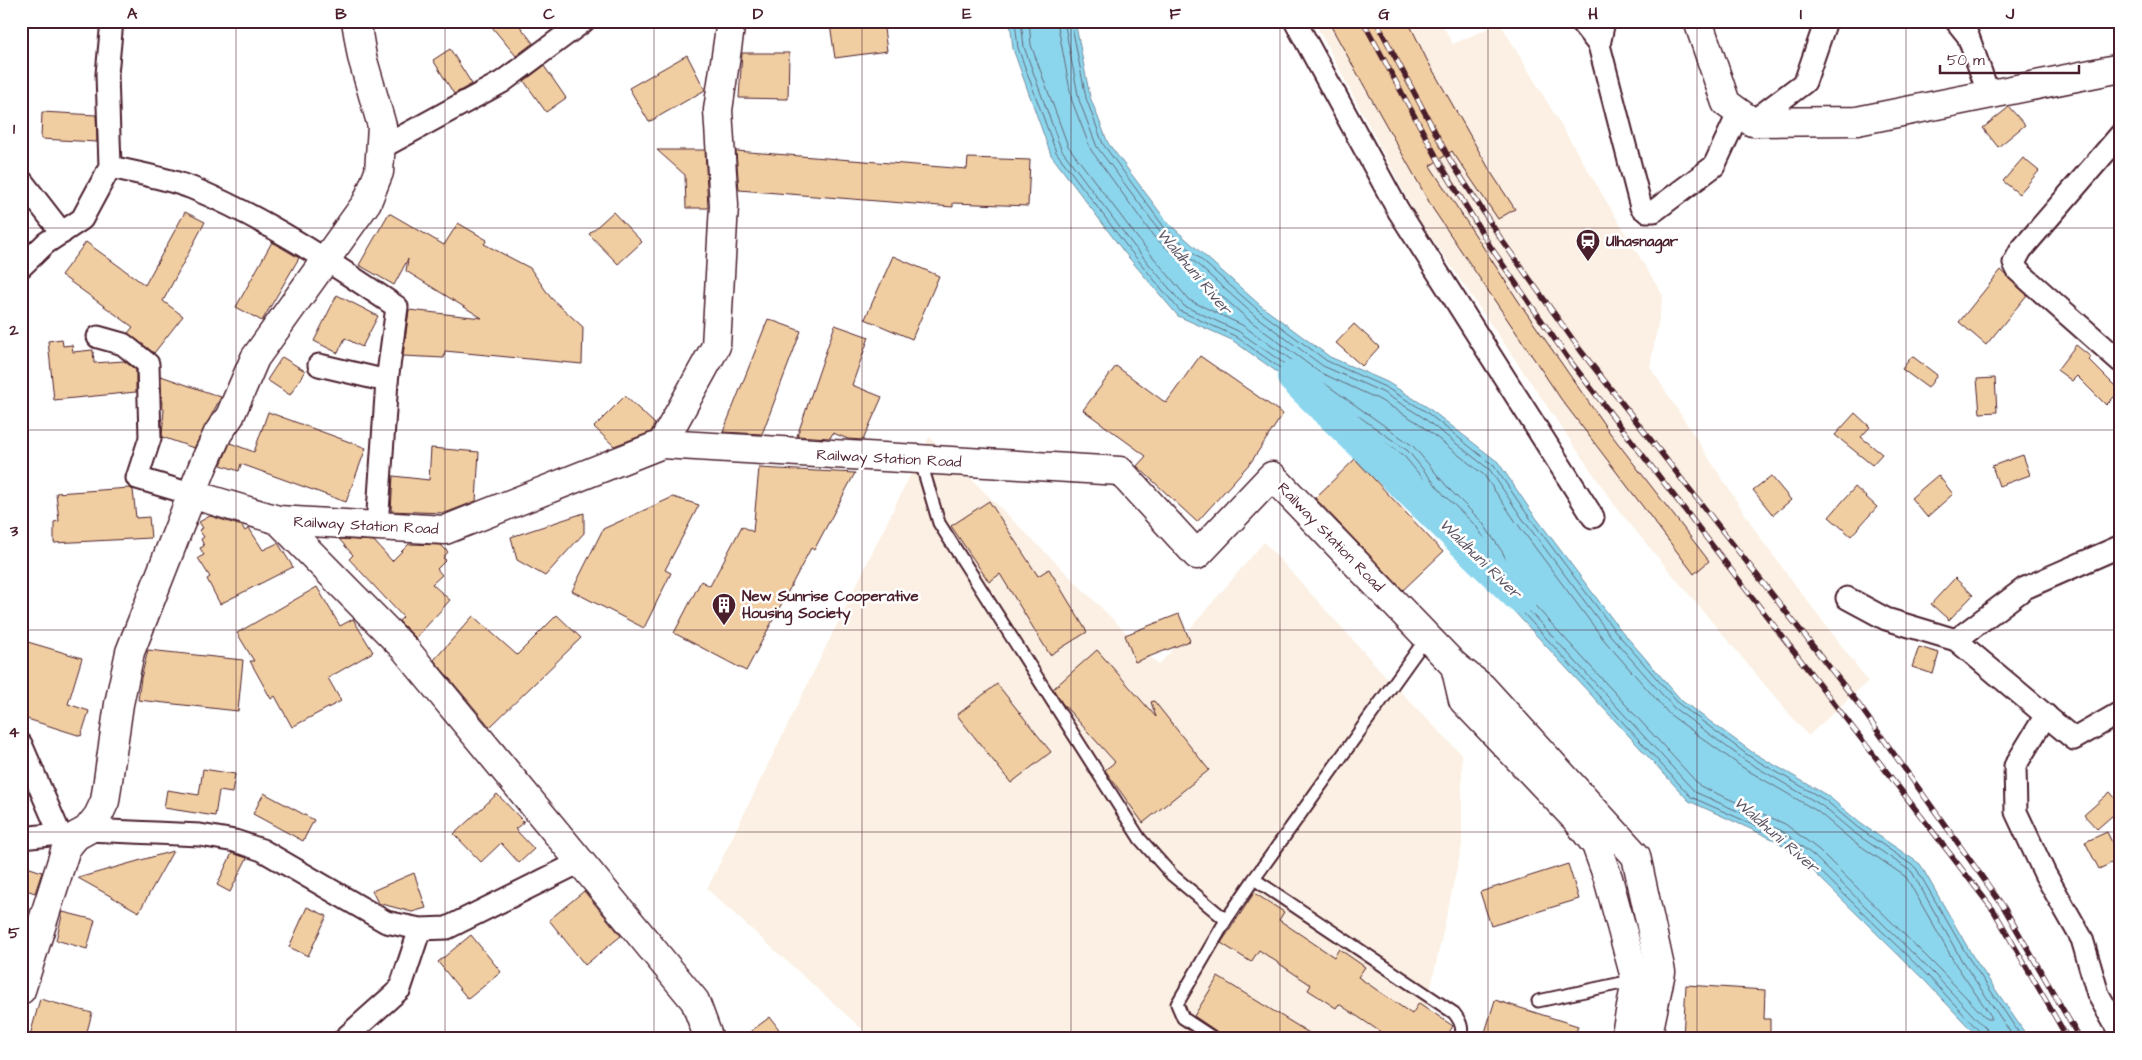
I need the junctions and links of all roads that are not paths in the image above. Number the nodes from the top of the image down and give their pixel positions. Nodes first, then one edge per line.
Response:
1 (112, 21) edge
2 (356, 21) edge
3 (584, 21) edge
4 (731, 21) edge
5 (1295, 21) edge
6 (1580, 21) edge
7 (1604, 21) edge
8 (1698, 21) edge
9 (1826, 21) edge
10 (1956, 21) edge
11 (1599, 45) junction
12 (2121, 68) edge
13 (1989, 94) junction
14 (1745, 117) junction
15 (2121, 134) edge
16 (380, 148) junction
17 (110, 167) junction
18 (21, 180) edge
19 (62, 233) junction
20 (326, 259) junction
21 (21, 267) edge
22 (98, 337) dead end
23 (2121, 362) edge
24 (319, 365) dead end
25 (387, 381) junction
26 (662, 444) junction
27 (920, 459) junction
28 (191, 494) junction
29 (1593, 517) dead end
30 (278, 520) junction
31 (377, 526) junction
32 (2121, 546) edge
33 (1847, 598) dead end
34 (1427, 637) junction
35 (1956, 640) junction
36 (2121, 712) edge
37 (2046, 715) junction
38 (21, 744) edge
39 (87, 830) junction
40 (21, 838) edge
41 (64, 841) junction
42 (580, 862) junction
43 (1254, 879) junction
44 (1226, 920) junction
45 (420, 929) junction
46 (1648, 978) junction
47 (21, 990) edge
48 (1538, 1001) dead end
49 (2121, 1035) edge
50 (708, 1038) edge
51 (344, 1039) edge
52 (1215, 1039) edge
53 (1461, 1039) edge
54 (1625, 1039) edge
55 (1647, 1039) edge

1 - 17 street
2 - 16 street
3 - 16 street
4 - 26 street
5 - 29 street
6 - 11 street
7 - 11 street
8 - 14 street
9 - 14 street
10 - 13 street
11 - 14 street
12 - 13 street
13 - 14 street
15 - 23 street
16 - 20 street
17 - 19 street
17 - 20 street
18 - 19 street
19 - 21 street
20 - 25 street
20 - 28 street
22 - 28 street
24 - 25 street
25 - 31 street
26 - 27 street, Railway Station Road
26 - 31 street, Railway Station Road
27 - 34 street, Railway Station Road
27 - 44 lane
28 - 30 street, Railway Station Road
28 - 39 street
30 - 31 street, Railway Station Road
30 - 42 street
32 - 35 street
33 - 35 street
34 - 43 lane
34 - 46 street, Railway Station Road
35 - 37 street
36 - 37 street
37 - 49 street
38 - 41 street
39 - 41 street
39 - 45 street
40 - 41 street
41 - 47 street
42 - 45 street
42 - 50 street
43 - 44 lane
43 - 53 lane
44 - 52 lane
45 - 51 street
46 - 48 lane
46 - 54 street, Railway Station Road
46 - 55 street, Railway Station Road

